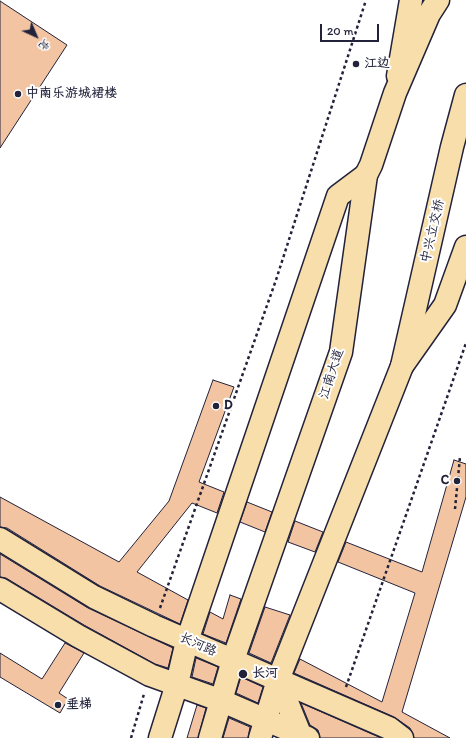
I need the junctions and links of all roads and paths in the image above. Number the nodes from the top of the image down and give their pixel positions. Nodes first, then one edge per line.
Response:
1 (366, 0) edge
2 (411, 0) edge
3 (434, 5) edge
4 (395, 93) junction
5 (466, 96) edge
6 (466, 113) edge
7 (452, 147) junction
8 (366, 175) junction
9 (466, 246) edge
10 (466, 343) edge
11 (402, 366) junction
12 (460, 457) dead end
13 (455, 509) dead end
14 (0, 539) edge
15 (0, 589) edge
16 (154, 626) junction
17 (187, 641) junction
18 (233, 660) junction
19 (150, 675) junction
20 (278, 680) junction
21 (177, 684) junction
22 (222, 701) junction
23 (339, 707) junction
24 (262, 728) edge
25 (302, 737) edge
26 (131, 738) edge
27 (160, 738) edge
28 (210, 738) edge
29 (402, 738) edge

1 - 16 path
2 - 4 main road, 江南大道
3 - 4 main road
4 - 8 main road, 江南大道
5 - 7 main road, 中兴立交桥
6 - 7 main road
7 - 11 main road, 中兴立交桥
8 - 17 main road
8 - 18 main road, 江南大道
9 - 11 main road
10 - 23 path
11 - 20 main road
12 - 13 path
14 - 16 main road, 长河路
15 - 19 main road
16 - 17 main road, 长河路
17 - 18 main road, 长河路
17 - 21 main road
18 - 20 main road, 长河路
18 - 22 main road, 江南大道
19 - 21 main road
19 - 26 path
20 - 23 main road, 长河路
20 - 24 main road
20 - 25 main road
21 - 22 main road
21 - 27 main road
22 - 24 main road
22 - 28 main road, 江南大道
23 - 29 main road, 长河路
24 - 25 main road

